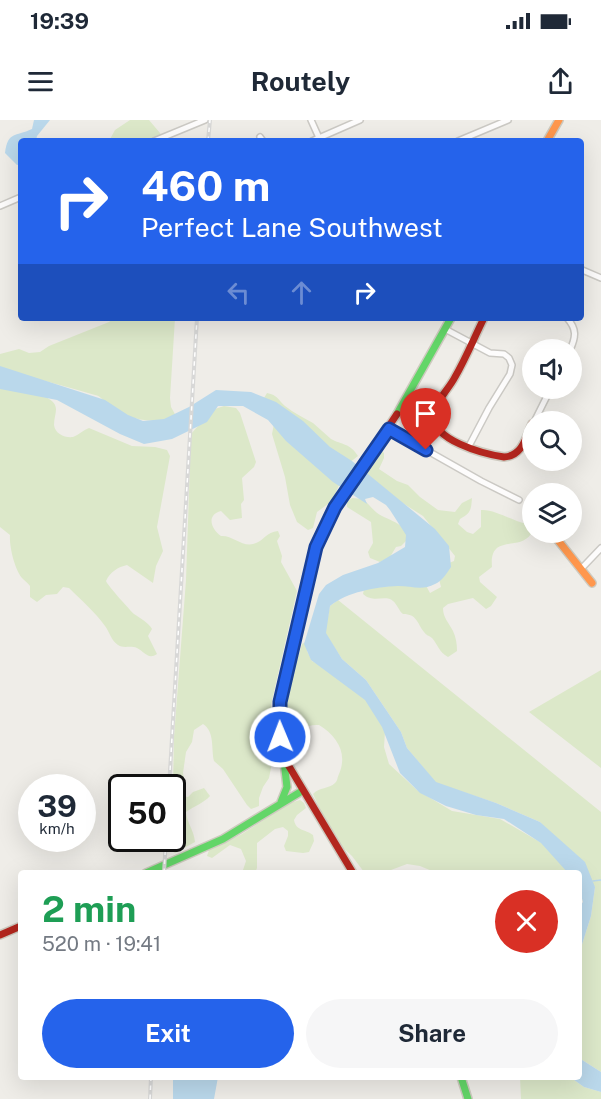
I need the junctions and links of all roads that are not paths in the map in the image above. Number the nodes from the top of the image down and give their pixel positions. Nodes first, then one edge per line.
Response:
1 (205, 120) edge
2 (311, 120) edge
3 (360, 120) edge
4 (508, 120) edge
5 (558, 120) edge
6 (492, 123) edge
7 (161, 138) edge
8 (320, 138) edge
9 (322, 138) edge
10 (464, 138) edge
11 (549, 138) edge
12 (18, 198) edge
13 (0, 206) edge
14 (584, 271) edge
15 (601, 278) edge
16 (449, 321) edge
17 (483, 321) edge
18 (569, 321) edge
19 (445, 329) junction
20 (575, 339) edge
21 (472, 344) junction
22 (389, 429) junction
23 (522, 445) edge
24 (469, 446) junction
25 (519, 500) dead end
26 (559, 543) edge
27 (601, 548) edge
28 (581, 569) junction
29 (592, 583) dead end
30 (284, 753) junction
31 (302, 791) junction
32 (277, 806) junction
33 (153, 870) edge
34 (351, 870) edge
35 (18, 927) edge
36 (0, 935) edge
37 (462, 1080) edge
38 (468, 1099) edge

1 - 7 street
2 - 8 street
3 - 9 street
4 - 6 street
5 - 11 main road
6 - 10 street
12 - 13 street
14 - 15 street
16 - 19 main road
17 - 21 main road
18 - 20 street
19 - 21 street
19 - 22 main road
21 - 24 main road
21 - 24 street
22 - 25 street
22 - 30 main road
23 - 24 main road
26 - 28 main road
27 - 28 street
28 - 29 main road
30 - 31 main road
30 - 32 main road
31 - 32 main road
31 - 34 main road
32 - 33 main road
35 - 36 main road
37 - 38 main road

